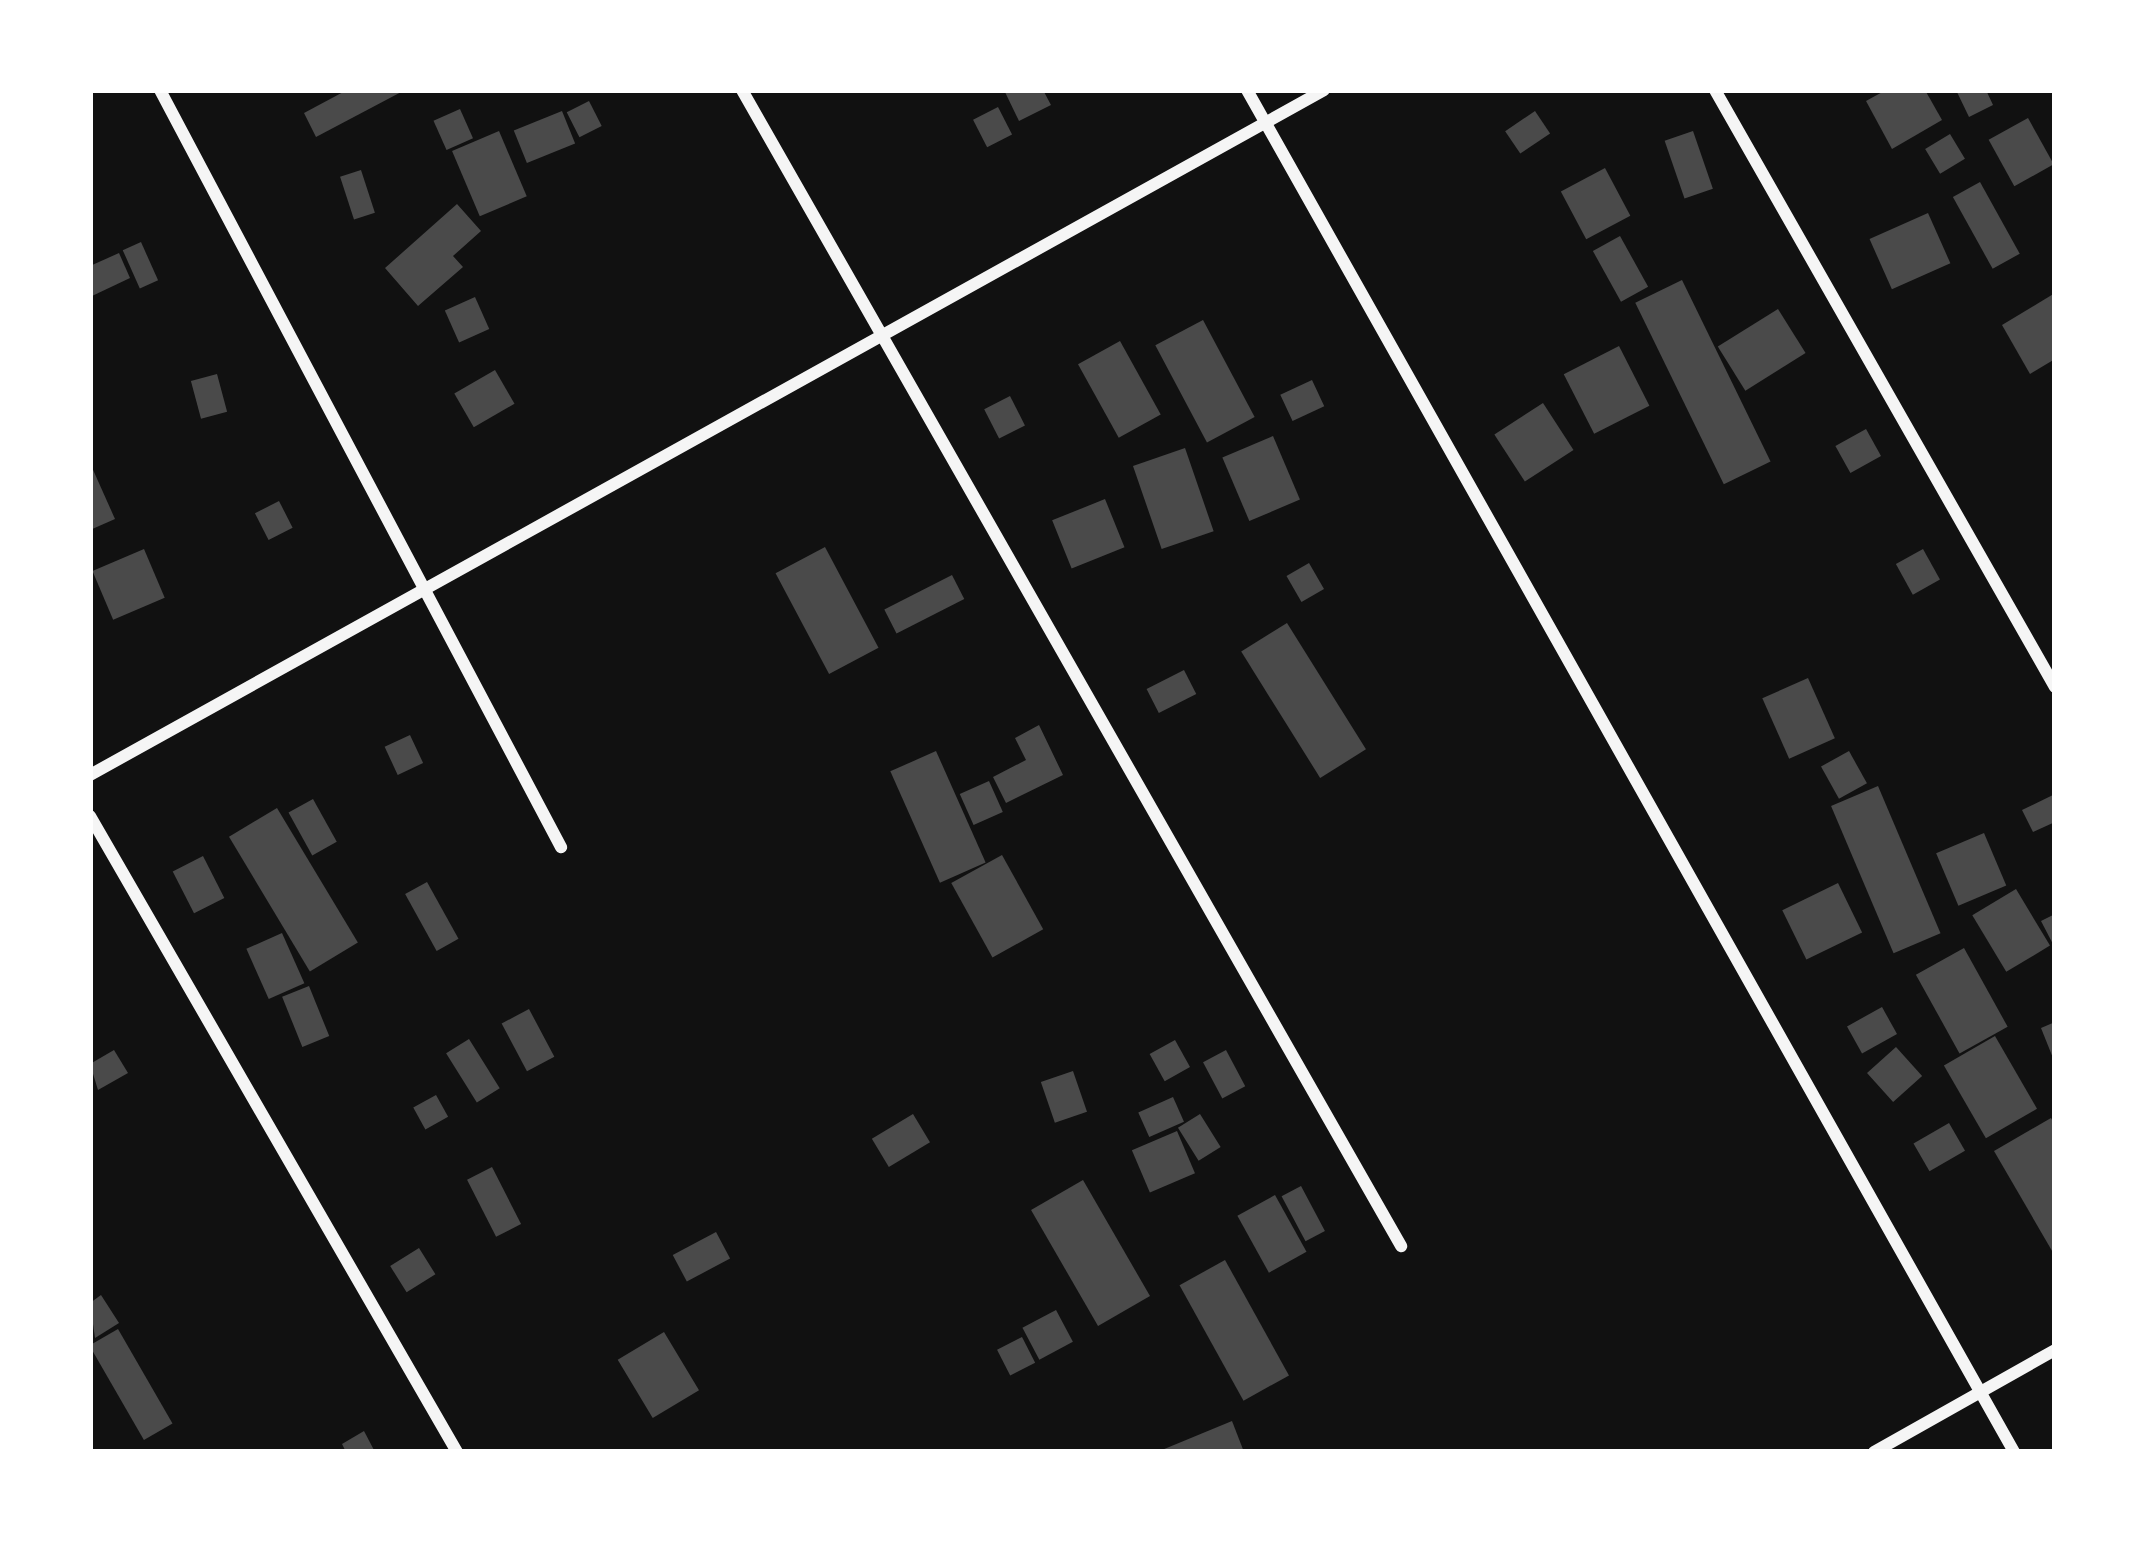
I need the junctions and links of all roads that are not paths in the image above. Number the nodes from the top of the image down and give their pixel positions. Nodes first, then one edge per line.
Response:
1 (160, 90) edge
2 (742, 90) edge
3 (1246, 90) edge
4 (1324, 90) edge
5 (1715, 90) edge
6 (1265, 123) junction
7 (882, 336) junction
8 (425, 590) junction
9 (2055, 687) edge
10 (90, 775) edge
11 (90, 816) edge
12 (561, 847) dead end
13 (1401, 1246) dead end
14 (2055, 1350) edge
15 (1980, 1393) junction
16 (457, 1452) edge
17 (1874, 1452) edge
18 (2014, 1452) edge

1 - 8 street
2 - 7 street
3 - 6 street
4 - 6 street
5 - 9 street
6 - 7 street
6 - 15 street
7 - 8 street
7 - 13 street
8 - 10 street
8 - 12 street
11 - 16 street
14 - 15 street
15 - 17 street
15 - 18 street

